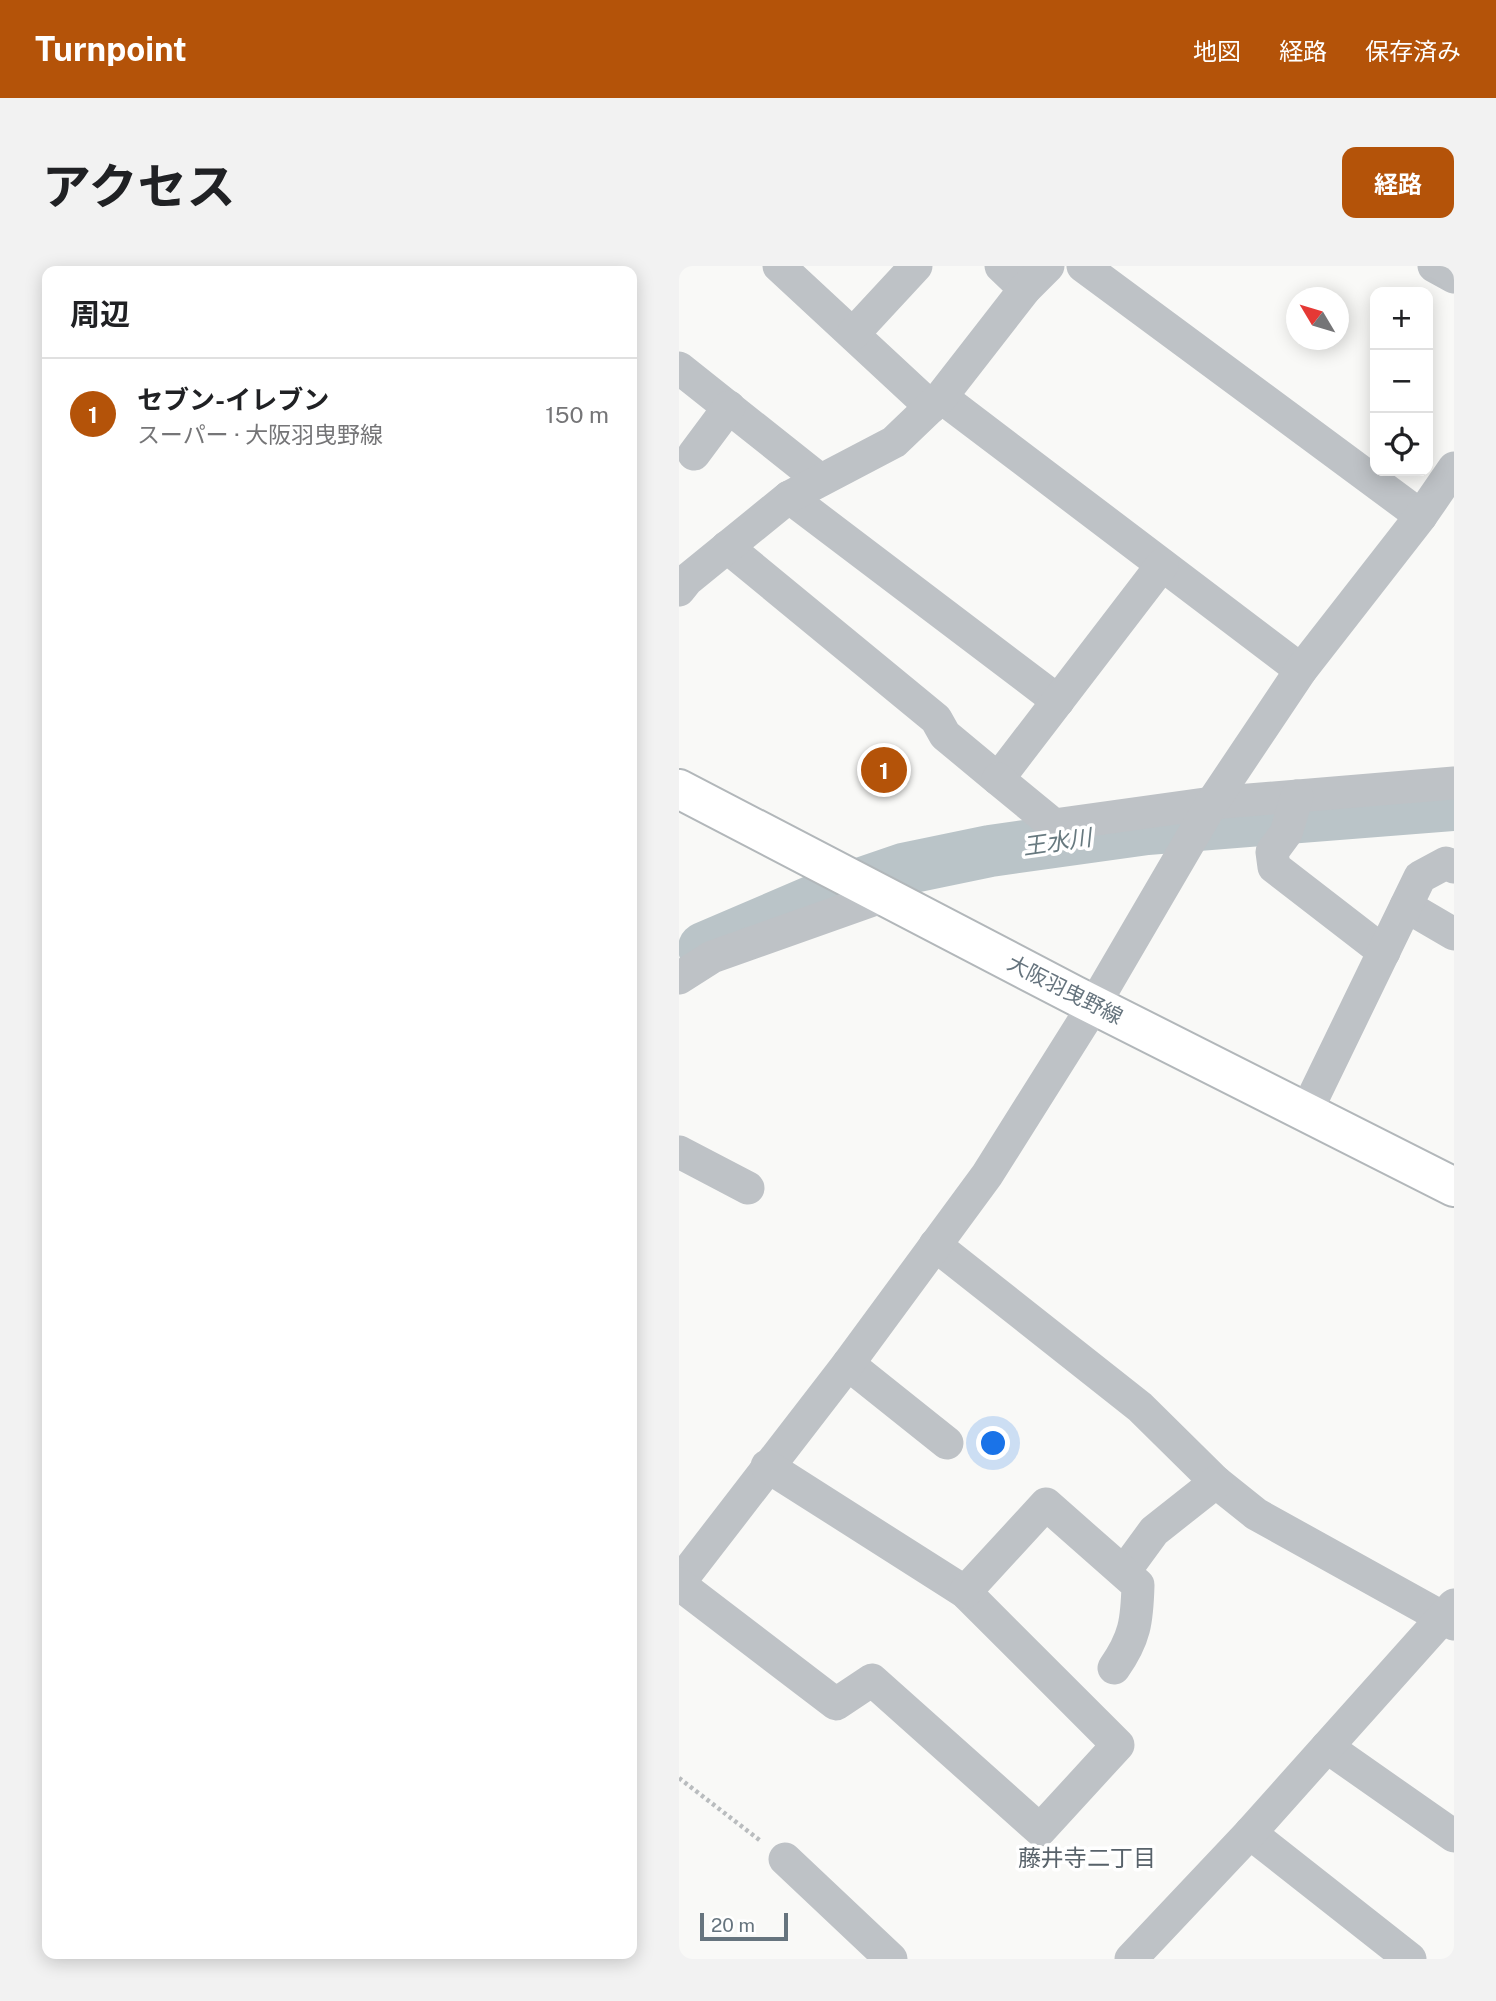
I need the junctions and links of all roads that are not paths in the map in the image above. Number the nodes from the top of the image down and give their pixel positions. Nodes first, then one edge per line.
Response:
1 (779, 266) edge
2 (916, 266) edge
3 (1002, 266) edge
4 (1083, 266) edge
5 (1434, 266) edge
6 (1037, 277) edge
7 (1454, 277) edge
8 (853, 334) junction
9 (679, 368) edge
10 (936, 402) junction
11 (729, 407) junction
12 (694, 454) dead end
13 (1454, 468) edge
14 (820, 480) junction
15 (789, 497) junction
16 (1421, 516) junction
17 (727, 547) junction
18 (1162, 565) junction
19 (679, 590) edge
20 (1301, 670) junction
21 (1058, 701) junction
22 (998, 779) junction
23 (1452, 780) edge
24 (679, 789) edge
25 (1297, 796) junction
26 (1203, 819) junction
27 (1454, 867) edge
28 (863, 885) junction
29 (1406, 906) junction
30 (1454, 934) edge
31 (1384, 952) junction
32 (679, 978) edge
33 (1094, 1006) junction
34 (1306, 1112) junction
35 (679, 1152) edge
36 (1454, 1187) edge
37 (748, 1188) dead end
38 (935, 1245) junction
39 (848, 1364) junction
40 (947, 1443) dead end
41 (767, 1466) junction
42 (1216, 1482) junction
43 (684, 1568) edge
44 (1124, 1572) junction
45 (965, 1592) junction
46 (1451, 1615) edge
47 (1114, 1668) dead end
48 (1327, 1747) junction
49 (1250, 1833) junction
50 (1454, 1836) edge
51 (785, 1859) road end
52 (891, 1959) edge
53 (1131, 1959) edge
54 (1410, 1959) edge

1 - 8 street
2 - 8 street
3 - 6 street
4 - 16 street
5 - 7 street
6 - 10 street
8 - 10 street
9 - 11 street
10 - 14 street
10 - 18 street
11 - 12 street
11 - 14 street
13 - 16 street
14 - 15 street
15 - 17 street
15 - 21 street
16 - 20 street
17 - 19 street
17 - 22 street
18 - 20 street
18 - 21 street
20 - 26 street
21 - 22 street
22 - 26 street
23 - 25 street
24 - 28 main road, 大阪羽曳野線
25 - 26 street
25 - 31 street
26 - 33 street
27 - 29 street
28 - 32 street
28 - 33 main road, 大阪羽曳野線
29 - 30 street
29 - 31 street
31 - 34 street
33 - 34 main road, 大阪羽曳野線
33 - 38 street
34 - 36 main road, 大阪羽曳野線
35 - 37 street
38 - 39 street
38 - 42 street
39 - 40 street
39 - 41 street
41 - 43 street
41 - 45 street
42 - 44 street
42 - 46 street
43 - 45 street
44 - 45 street
44 - 47 street
46 - 48 street
48 - 49 street
48 - 50 street
49 - 53 street
49 - 54 street
51 - 52 street

